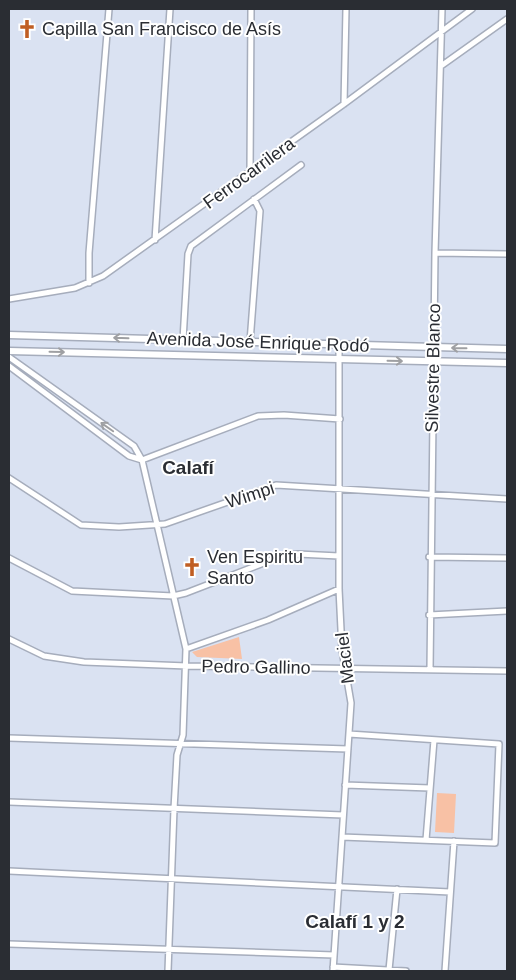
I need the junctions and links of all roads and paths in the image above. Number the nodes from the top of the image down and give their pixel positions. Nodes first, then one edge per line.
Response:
1 (108, 9) edge
2 (170, 9) edge
3 (251, 9) edge
4 (346, 9) edge
5 (442, 9) edge
6 (472, 9) edge
7 (507, 19) edge
8 (440, 33) junction
9 (441, 66) junction
10 (344, 104) junction
11 (301, 165) dead end
12 (250, 172) junction
13 (254, 199) junction
14 (155, 240) junction
15 (434, 252) junction
16 (507, 254) edge
17 (89, 283) junction
18 (9, 299) edge
19 (9, 335) edge
20 (184, 340) junction
21 (250, 342) junction
22 (339, 345) junction
23 (433, 347) junction
24 (507, 349) edge
25 (9, 351) edge
26 (9, 357) edge
27 (339, 359) junction
28 (433, 361) junction
29 (507, 363) edge
30 (9, 366) edge
31 (340, 419) junction
32 (142, 460) junction
33 (9, 478) edge
34 (339, 489) junction
35 (430, 494) junction
36 (507, 499) edge
37 (157, 526) junction
38 (339, 556) junction
39 (429, 557) junction
40 (9, 558) edge
41 (507, 558) edge
42 (339, 589) junction
43 (173, 596) junction
44 (507, 612) edge
45 (429, 615) junction
46 (9, 639) edge
47 (186, 649) junction
48 (187, 666) junction
49 (345, 669) junction
50 (430, 670) junction
51 (507, 671) edge
52 (348, 734) junction
53 (9, 738) edge
54 (434, 740) junction
55 (181, 744) junction
56 (348, 749) junction
57 (345, 785) junction
58 (430, 788) junction
59 (9, 802) edge
60 (174, 809) junction
61 (343, 816) junction
62 (342, 837) junction
63 (426, 840) junction
64 (454, 841) junction
65 (9, 872) edge
66 (172, 878) junction
67 (339, 886) junction
68 (397, 889) junction
69 (450, 892) junction
70 (9, 944) edge
71 (169, 951) junction
72 (334, 956) junction
73 (333, 969) edge
74 (389, 970) edge
75 (168, 971) edge
76 (406, 971) edge
77 (445, 971) edge

1 - 17 street
2 - 14 street
3 - 12 street
4 - 10 street
5 - 8 street, Silvestre Blanco
6 - 8 street, Ferrocarrilera
7 - 9 street
8 - 9 street, Silvestre Blanco
8 - 10 street, Ferrocarrilera
9 - 15 street, Silvestre Blanco
10 - 12 street, Ferrocarrilera
11 - 13 street
12 - 14 street, Ferrocarrilera
13 - 20 street
13 - 21 street
14 - 17 street, Ferrocarrilera
15 - 16 street
15 - 23 street, Silvestre Blanco
17 - 18 street, Ferrocarrilera
20 -> 19 street, Avenida José Enrique Rodó
20 - 21 street, Avenida José Enrique Rodó
21 - 22 street, Avenida José Enrique Rodó
22 - 23 street, Avenida José Enrique Rodó
22 - 27 street, Maciel
24 -> 23 street, Avenida José Enrique Rodó
23 - 28 street, Silvestre Blanco
25 -> 27 street, Avenida José Enrique Rodó
32 -> 26 street
27 -> 28 street, Avenida José Enrique Rodó
27 - 31 street, Maciel
28 - 29 street, Avenida José Enrique Rodó
28 - 35 street, Silvestre Blanco
30 - 32 street
31 - 32 street
31 - 34 street, Maciel
32 - 37 street
33 - 37 street, Wimpi
34 - 35 street, Wimpi
34 - 37 street, Wimpi
34 - 38 street, Maciel
35 - 36 street, Wimpi
35 - 39 street, Silvestre Blanco
37 - 43 street
38 - 42 street, Maciel
38 - 43 street
39 - 41 street
39 - 45 street, Silvestre Blanco
40 - 43 street
42 - 47 street
42 - 49 street, Maciel
43 - 47 street
44 - 45 street
45 - 50 street, Silvestre Blanco
46 - 48 street, Pedro Gallino
47 - 48 street
48 - 49 street, Pedro Gallino
48 - 55 street
49 - 50 street, Pedro Gallino
49 - 52 street, Maciel
50 - 51 street, Pedro Gallino
52 - 54 street
52 - 56 street, Maciel
53 - 55 street
54 - 58 street
54 - 64 street
55 - 56 street
55 - 60 street
56 - 57 street, Maciel
57 - 58 street
57 - 61 street, Maciel
58 - 63 street
59 - 60 street
60 - 61 street
60 - 66 street
61 - 62 street, Maciel
62 - 63 street
62 - 67 street, Maciel
63 - 64 street
64 - 69 street
65 - 66 street
66 - 67 street
66 - 71 street
67 - 68 street
67 - 72 street, Maciel
68 - 69 street
68 - 74 street
69 - 77 street
70 - 71 street
71 - 72 street
71 - 75 street
72 - 73 street, Maciel
73 - 74 street
74 - 76 street

